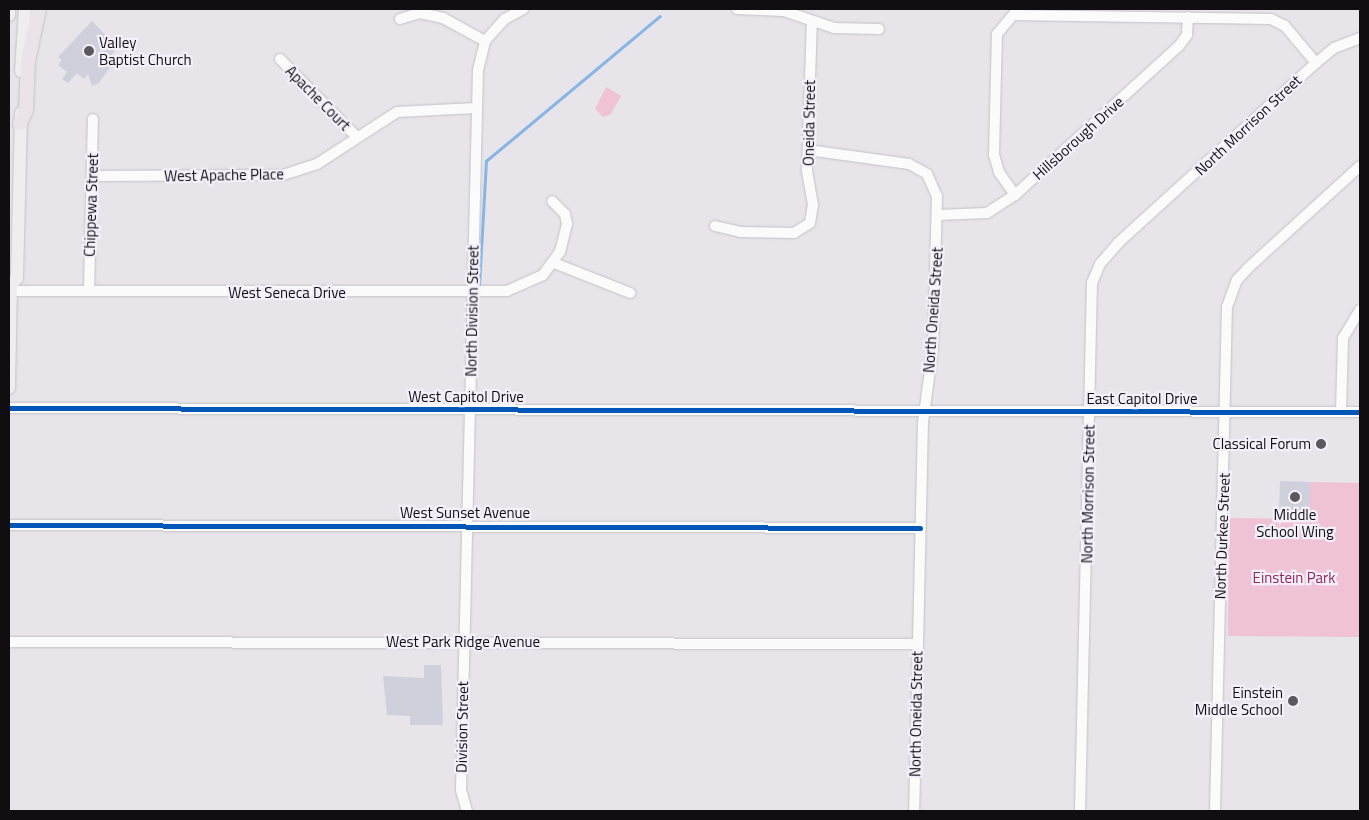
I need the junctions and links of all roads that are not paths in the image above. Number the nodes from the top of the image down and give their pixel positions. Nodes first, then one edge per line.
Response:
1 (9, 9) edge
2 (25, 9) edge
3 (39, 9) edge
4 (523, 9) edge
5 (737, 9) edge
6 (9, 14) edge
7 (1188, 17) junction
8 (400, 19) dead end
9 (812, 23) junction
10 (879, 29) dead end
11 (1360, 38) edge
12 (485, 41) junction
13 (280, 59) dead end
14 (1316, 63) junction
15 (476, 108) junction
16 (93, 119) dead end
17 (20, 123) junction
18 (352, 140) junction
19 (808, 150) junction
20 (1360, 166) edge
21 (92, 176) junction
22 (1015, 195) junction
23 (552, 201) dead end
24 (938, 215) junction
25 (714, 226) dead end
26 (554, 263) junction
27 (10, 286) edge
28 (88, 291) junction
29 (630, 293) dead end
30 (472, 294) junction
31 (1360, 310) edge
32 (9, 388) edge
33 (9, 408) edge
34 (470, 410) junction
35 (924, 411) junction
36 (1090, 411) junction
37 (1226, 412) junction
38 (1340, 412) junction
39 (1360, 412) edge
40 (9, 525) edge
41 (468, 526) junction
42 (920, 528) junction
43 (9, 642) edge
44 (464, 642) junction
45 (918, 644) junction
46 (467, 811) edge
47 (914, 811) edge
48 (1080, 811) edge
49 (1215, 811) edge

1 - 6 main road
2 - 17 main road
3 - 17 highway
4 - 12 street
5 - 9 street
7 - 14 street
7 - 22 street, Hillsborough Drive
7 - 22 street
8 - 12 street
9 - 10 street
9 - 19 street, Oneida Street
11 - 14 street, North Morrison Street
12 - 15 street, North Division Street
13 - 18 street, Apache Court
14 - 36 street, North Morrison Street
15 - 18 street, West Apache Place
15 - 30 street, North Division Street
16 - 21 street, Chippewa Street
17 - 27 main road
18 - 21 street, West Apache Place
19 - 24 street, North Oneida Street
19 - 25 street, Oneida Street
20 - 37 street, North Durkee Street
21 - 28 street, Chippewa Street
22 - 24 street, Hillsborough Drive
23 - 26 street
24 - 35 street, North Oneida Street
26 - 29 street
26 - 30 street, West Seneca Drive
27 - 28 street, West Seneca Drive
27 - 32 main road
28 - 30 street, West Seneca Drive
30 - 34 street, North Division Street
31 - 38 street
33 - 34 street, West Capitol Drive
34 - 35 street, West Capitol Drive
34 - 41 street, North Division Street
35 - 36 street, East Capitol Drive
35 - 42 street, North Oneida Street
36 - 37 street, East Capitol Drive
36 - 48 street, North Morrison Street
37 - 38 street, East Capitol Drive
37 - 49 street, North Durkee Street
38 - 39 street, East Capitol Drive
40 - 41 street, West Sunset Avenue
41 - 42 street, West Sunset Avenue
41 - 44 street, North Division Street
42 - 45 street, North Oneida Street
43 - 44 street, West Park Ridge Avenue
44 - 45 street, West Park Ridge Avenue
44 - 46 street, Division Street
45 - 47 street, North Oneida Street

